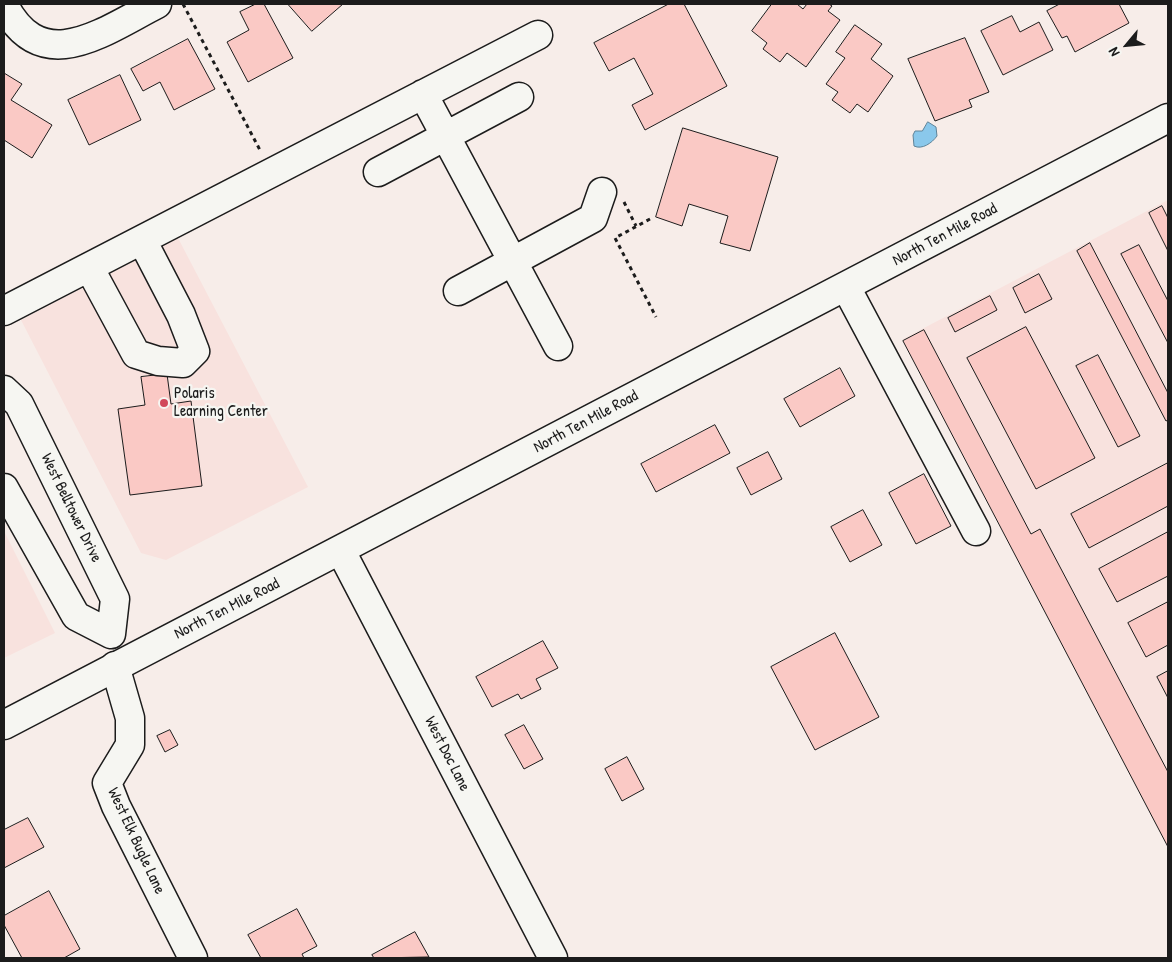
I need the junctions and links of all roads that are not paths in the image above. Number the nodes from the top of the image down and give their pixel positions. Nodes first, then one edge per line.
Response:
1 (157, 4) edge
2 (4, 5) edge
3 (538, 35) dead end
4 (423, 94) junction
5 (519, 97) dead end
6 (1168, 118) edge
7 (446, 136) junction
8 (378, 172) dead end
9 (612, 196) road end
10 (142, 240) junction
11 (513, 262) junction
12 (89, 267) junction
13 (846, 287) junction
14 (458, 291) dead end
15 (4, 312) edge
16 (558, 346) dead end
17 (4, 390) edge
18 (4, 488) edge
19 (976, 531) dead end
20 (341, 551) junction
21 (110, 634) junction
22 (120, 664) junction
23 (4, 725) edge
24 (193, 958) edge
25 (553, 958) edge

1 - 2 street
3 - 4 street
4 - 7 street
4 - 10 street
5 - 7 street
6 - 13 street, North Ten Mile Road
7 - 8 street
7 - 11 street
9 - 11 street
10 - 12 street
10 - 12 street
11 - 14 street
11 - 16 street
12 - 15 street
13 - 19 street
13 - 20 street, North Ten Mile Road
17 - 21 street, West Belltower Drive
18 - 21 street
20 - 22 street, North Ten Mile Road
20 - 25 street, West Doc Lane
21 - 22 street
22 - 23 street, North Ten Mile Road
22 - 24 street, West Elk Bugle Lane

